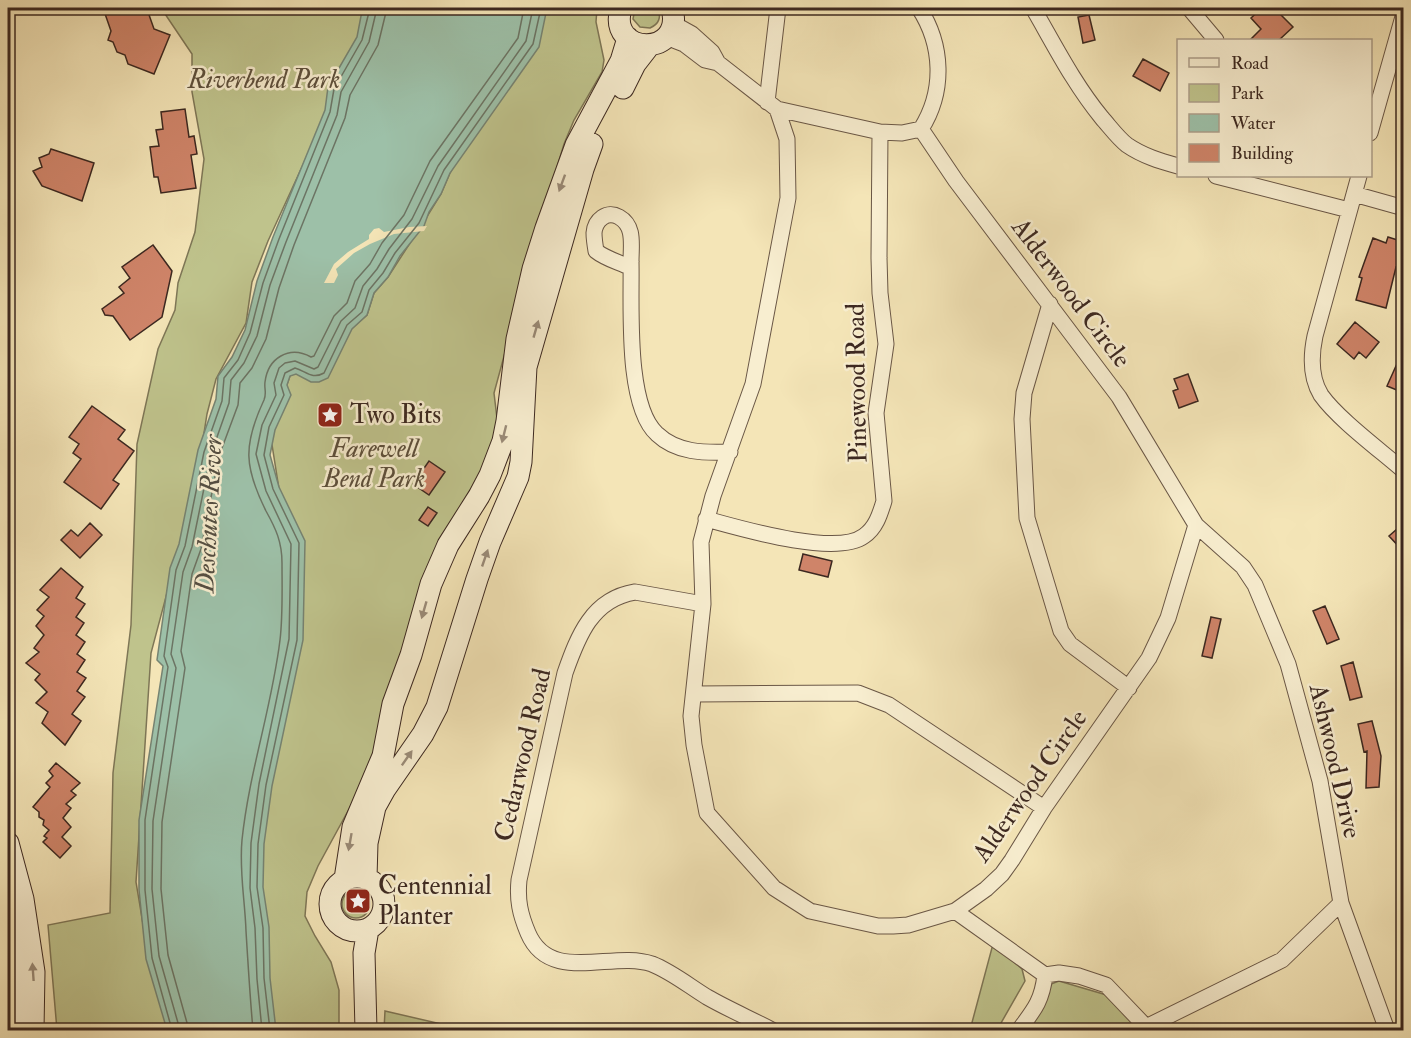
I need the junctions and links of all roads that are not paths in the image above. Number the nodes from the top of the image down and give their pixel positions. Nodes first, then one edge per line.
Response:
1 (621, 8) edge
2 (778, 8) edge
3 (919, 8) edge
4 (1033, 8) edge
5 (1189, 8) edge
6 (1404, 13) edge
7 (665, 29) edge
8 (628, 38) junction
9 (1400, 38) edge
10 (1215, 39) edge
11 (772, 106) junction
12 (1372, 125) edge
13 (921, 129) junction
14 (880, 132) junction
15 (1177, 165) edge
16 (1220, 177) edge
17 (1359, 177) edge
18 (1354, 194) junction
19 (1404, 208) edge
20 (1349, 210) junction
21 (631, 268) dead end
22 (1050, 304) junction
23 (730, 452) junction
24 (1404, 471) edge
25 (706, 519) junction
26 (1196, 525) junction
27 (704, 604) junction
28 (1129, 688) junction
29 (694, 694) junction
30 (1044, 808) junction
31 (8, 843) edge
32 (356, 878) junction
33 (1341, 903) junction
34 (955, 911) junction
35 (8, 912) edge
36 (358, 929) junction
37 (1045, 975) junction
38 (1148, 1029) edge
39 (17, 1030) edge
40 (33, 1030) edge
41 (354, 1030) edge
42 (366, 1030) edge
43 (772, 1030) edge
44 (1019, 1030) edge
45 (1387, 1030) edge

1 - 8 main road
2 - 11 street
3 - 13 street
4 - 15 street
5 - 10 street
6 - 9 street
7 - 8 main road
7 - 11 street
32 -> 7 main road
8 -> 32 main road
9 - 12 street
11 - 14 street
11 - 23 street, Alderwood Circle
13 - 14 street
13 - 22 street, Alderwood Circle
14 - 25 street, Pinewood Road
16 - 20 street
17 - 18 street
18 - 19 street
18 - 20 street
20 - 24 street
21 - 23 street
22 - 26 street, Alderwood Circle
22 - 28 street
23 - 25 street, Alderwood Circle
25 - 27 street, Alderwood Circle
26 - 28 street, Alderwood Circle
26 - 33 street, Ashwood Drive
27 - 29 street, Alderwood Circle
27 - 43 street, Cedarwood Road
28 - 30 street, Alderwood Circle
29 - 30 street
29 - 34 street, Alderwood Circle
30 - 34 street, Alderwood Circle
40 -> 31 main road
32 - 36 main road
32 - 36 main road
33 - 38 street
33 - 45 street, Ashwood Drive
34 - 37 street
35 - 39 main road
36 - 41 main road
36 - 42 main road
37 - 38 street
37 - 44 street

